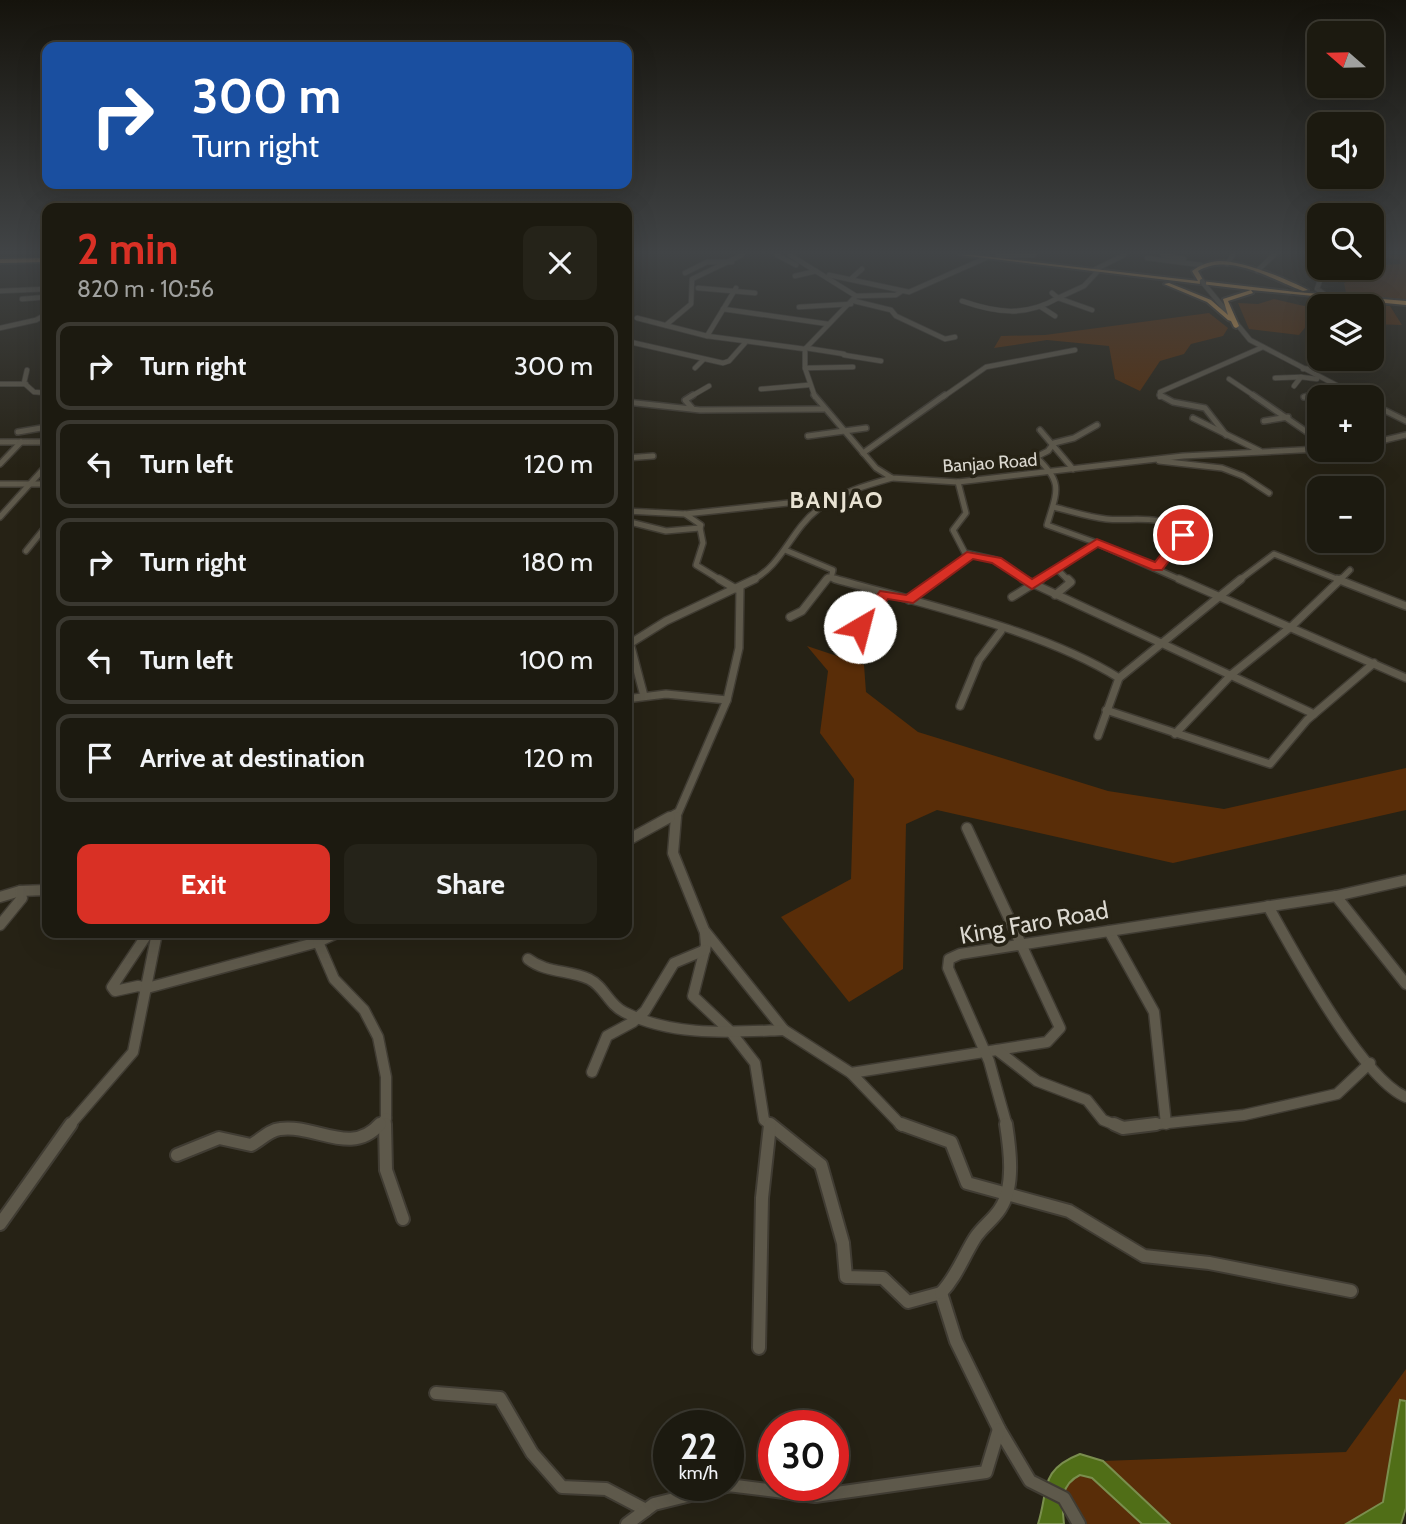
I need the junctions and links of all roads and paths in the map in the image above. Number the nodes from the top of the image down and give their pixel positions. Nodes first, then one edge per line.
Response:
1 (670, 326) edge
2 (713, 326) edge
3 (826, 326) edge
4 (918, 326) edge
5 (1236, 326) edge
6 (707, 336) junction
7 (955, 337) dead end
8 (632, 342) edge
9 (745, 342) junction
10 (1263, 348) junction
11 (805, 349) junction
12 (1075, 350) dead end
13 (703, 360) junction
14 (881, 361) dead end
15 (853, 367) dead end
16 (695, 368) dead end
17 (805, 368) junction
18 (1303, 369) junction
19 (1307, 369) edge
20 (27, 370) dead end
21 (1301, 377) junction
22 (1275, 378) dead end
23 (1229, 379) dead end
24 (1330, 383) junction
25 (0, 384) edge
26 (26, 384) junction
27 (808, 385) junction
28 (1334, 385) edge
29 (709, 386) dead end
30 (1294, 386) dead end
31 (761, 389) dead end
32 (42, 393) edge
33 (1307, 396) edge
34 (1304, 397) dead end
35 (632, 403) edge
36 (694, 409) junction
37 (824, 410) junction
38 (1384, 410) edge
39 (691, 416) dead end
40 (1288, 417) junction
41 (1193, 418) dead end
42 (1264, 421) dead end
43 (1406, 421) edge
44 (1097, 425) dead end
45 (42, 428) edge
46 (866, 428) dead end
47 (1041, 430) dead end
48 (1307, 431) edge
49 (18, 432) dead end
50 (845, 432) junction
51 (1226, 435) junction
52 (1406, 435) edge
53 (808, 436) dead end
54 (1384, 440) edge
55 (0, 442) edge
56 (21, 442) junction
57 (42, 442) edge
58 (1054, 443) junction
59 (1307, 450) edge
60 (1262, 452) junction
61 (863, 453) junction
62 (632, 458) edge
63 (664, 459) dead end
64 (1156, 460) junction
65 (0, 464) edge
66 (42, 470) edge
67 (1073, 470) junction
68 (1052, 472) junction
69 (892, 478) junction
70 (958, 482) junction
71 (0, 484) edge
72 (29, 484) junction
73 (42, 484) edge
74 (1269, 493) dead end
75 (831, 503) junction
76 (1053, 507) junction
77 (632, 511) edge
78 (685, 514) junction
79 (0, 517) edge
80 (632, 522) edge
81 (700, 528) junction
82 (42, 530) edge
83 (1097, 542) junction
84 (785, 550) junction
85 (26, 551) dead end
86 (971, 555) junction
87 (1157, 568) junction
88 (1058, 570) junction
89 (1350, 570) dead end
90 (831, 578) junction
91 (1341, 579) junction
92 (1032, 585) junction
93 (738, 588) junction
94 (885, 594) junction
95 (1055, 595) junction
96 (1219, 595) junction
97 (1012, 597) dead end
98 (909, 600) junction
99 (1406, 606) edge
100 (790, 618) dead end
101 (1292, 626) junction
102 (1001, 631) junction
103 (852, 633) dead end
104 (632, 642) edge
105 (1162, 643) junction
106 (632, 658) edge
107 (1374, 663) junction
108 (1232, 674) junction
109 (1119, 678) junction
110 (1406, 678) edge
111 (644, 696) junction
112 (632, 698) edge
113 (727, 701) junction
114 (960, 706) dead end
115 (1106, 710) junction
116 (1314, 714) junction
117 (1175, 734) junction
118 (1098, 736) dead end
119 (676, 813) junction
120 (967, 828) dead end
121 (632, 838) edge
122 (1406, 880) edge
123 (42, 890) edge
124 (20, 891) junction
125 (1336, 896) junction
126 (0, 897) edge
127 (1268, 906) junction
128 (0, 925) edge
129 (704, 930) junction
130 (1109, 931) junction
131 (145, 938) edge
132 (155, 938) edge
133 (326, 938) edge
134 (318, 942) junction
135 (1024, 944) junction
136 (705, 950) junction
137 (528, 959) dead end
138 (1406, 984) edge
139 (147, 988) junction
140 (637, 1018) junction
141 (784, 1030) junction
142 (730, 1031) junction
143 (992, 1050) junction
144 (1370, 1063) junction
145 (592, 1072) dead end
146 (851, 1073) junction
147 (1406, 1097) edge
148 (386, 1118) junction
149 (1166, 1124) junction
150 (770, 1125) junction
151 (177, 1155) dead end
152 (1007, 1194) junction
153 (403, 1219) dead end
154 (0, 1224) edge
155 (1351, 1291) dead end
156 (941, 1293) junction
157 (760, 1348) dead end
158 (436, 1393) dead end
159 (999, 1429) junction
160 (744, 1485) edge
161 (666, 1501) edge
162 (646, 1510) junction
163 (627, 1524) edge
164 (1079, 1524) edge

1 - 6 street
2 - 6 street
3 - 11 street
4 - 7 street
5 - 10 street
6 - 9 street
8 - 13 street
9 - 11 street
9 - 13 street
10 - 18 street
10 - 51 street
11 - 14 street
11 - 17 street
12 - 61 street
13 - 16 street
15 - 17 street
17 - 27 street
18 - 19 street
18 - 24 street
20 - 26 street
21 - 22 street
21 - 24 street
21 - 30 street
23 - 40 street
24 - 28 street
25 - 26 street
26 - 32 street
27 - 31 street
27 - 37 street
29 - 36 street
33 - 34 street
35 - 36 street
36 - 37 street
36 - 39 street
37 - 50 street
38 - 43 street
40 - 42 street
40 - 48 street
41 - 51 street
44 - 58 street
45 - 49 street
46 - 50 street
47 - 58 street
50 - 53 street
50 - 61 street
51 - 60 street
52 - 54 street
55 - 56 street
56 - 57 street
56 - 65 street
58 - 67 street
58 - 68 street
59 - 60 street, Banjao Road
60 - 64 street, Banjao Road
61 - 69 street
62 - 63 street
64 - 67 street, Banjao Road
64 - 74 street
66 - 72 street
67 - 68 street, Banjao Road
68 - 70 street, Banjao Road
68 - 76 street
69 - 70 street, Banjao Road
69 - 75 street, Banjao Road
70 - 86 street
71 - 72 street
72 - 73 street
72 - 79 street
75 - 78 street
75 - 84 street, Banjao Road
76 - 83 street
76 - 87 street
77 - 78 street
78 - 81 street
80 - 81 street
81 - 93 street
82 - 85 street
83 - 87 street
83 - 88 street
84 - 90 street
84 - 93 street, Banjao Road
86 - 92 street
86 - 98 street
87 - 96 street
88 - 92 street
88 - 95 street
89 - 91 street
90 - 94 street
90 - 100 street
91 - 96 street
91 - 99 street
91 - 101 street
92 - 95 street
92 - 97 street
93 - 104 street, Banjao Road
93 - 113 street
94 - 98 street
94 - 103 street
95 - 105 street
96 - 101 street
96 - 105 street
98 - 102 street
101 - 107 street
101 - 108 street
102 - 109 street
102 - 114 street
105 - 108 street
105 - 109 street
106 - 111 street
107 - 110 street
107 - 116 street
108 - 116 street
108 - 117 street
109 - 115 street
111 - 112 street
111 - 113 street
113 - 119 street
115 - 117 street
115 - 118 street
116 - 117 street
119 - 121 street
119 - 129 street
120 - 135 street
122 - 125 street, King Faro Road
123 - 124 street
124 - 126 street
124 - 128 street
125 - 127 street, King Faro Road
125 - 138 street
127 - 130 street, King Faro Road
127 - 144 street
129 - 136 street
129 - 141 street
130 - 135 street, King Faro Road
130 - 149 street
131 - 139 street
132 - 139 street
133 - 134 street
134 - 139 street
134 - 148 street
135 - 143 street
135 - 143 street, King Faro Road
136 - 140 street
136 - 142 street
137 - 140 street
139 - 154 street
140 - 142 street
140 - 145 street
141 - 142 street
141 - 146 street
142 - 150 street
143 - 146 street
143 - 149 street
143 - 152 street, King Faro Road
144 - 147 street
144 - 149 street
146 - 152 street
148 - 151 street
148 - 153 street
150 - 156 street
150 - 157 street
152 - 155 street
152 - 156 street, King Faro Road
156 - 159 street
158 - 162 street
159 - 160 street
159 - 164 street
161 - 162 street
162 - 163 street

